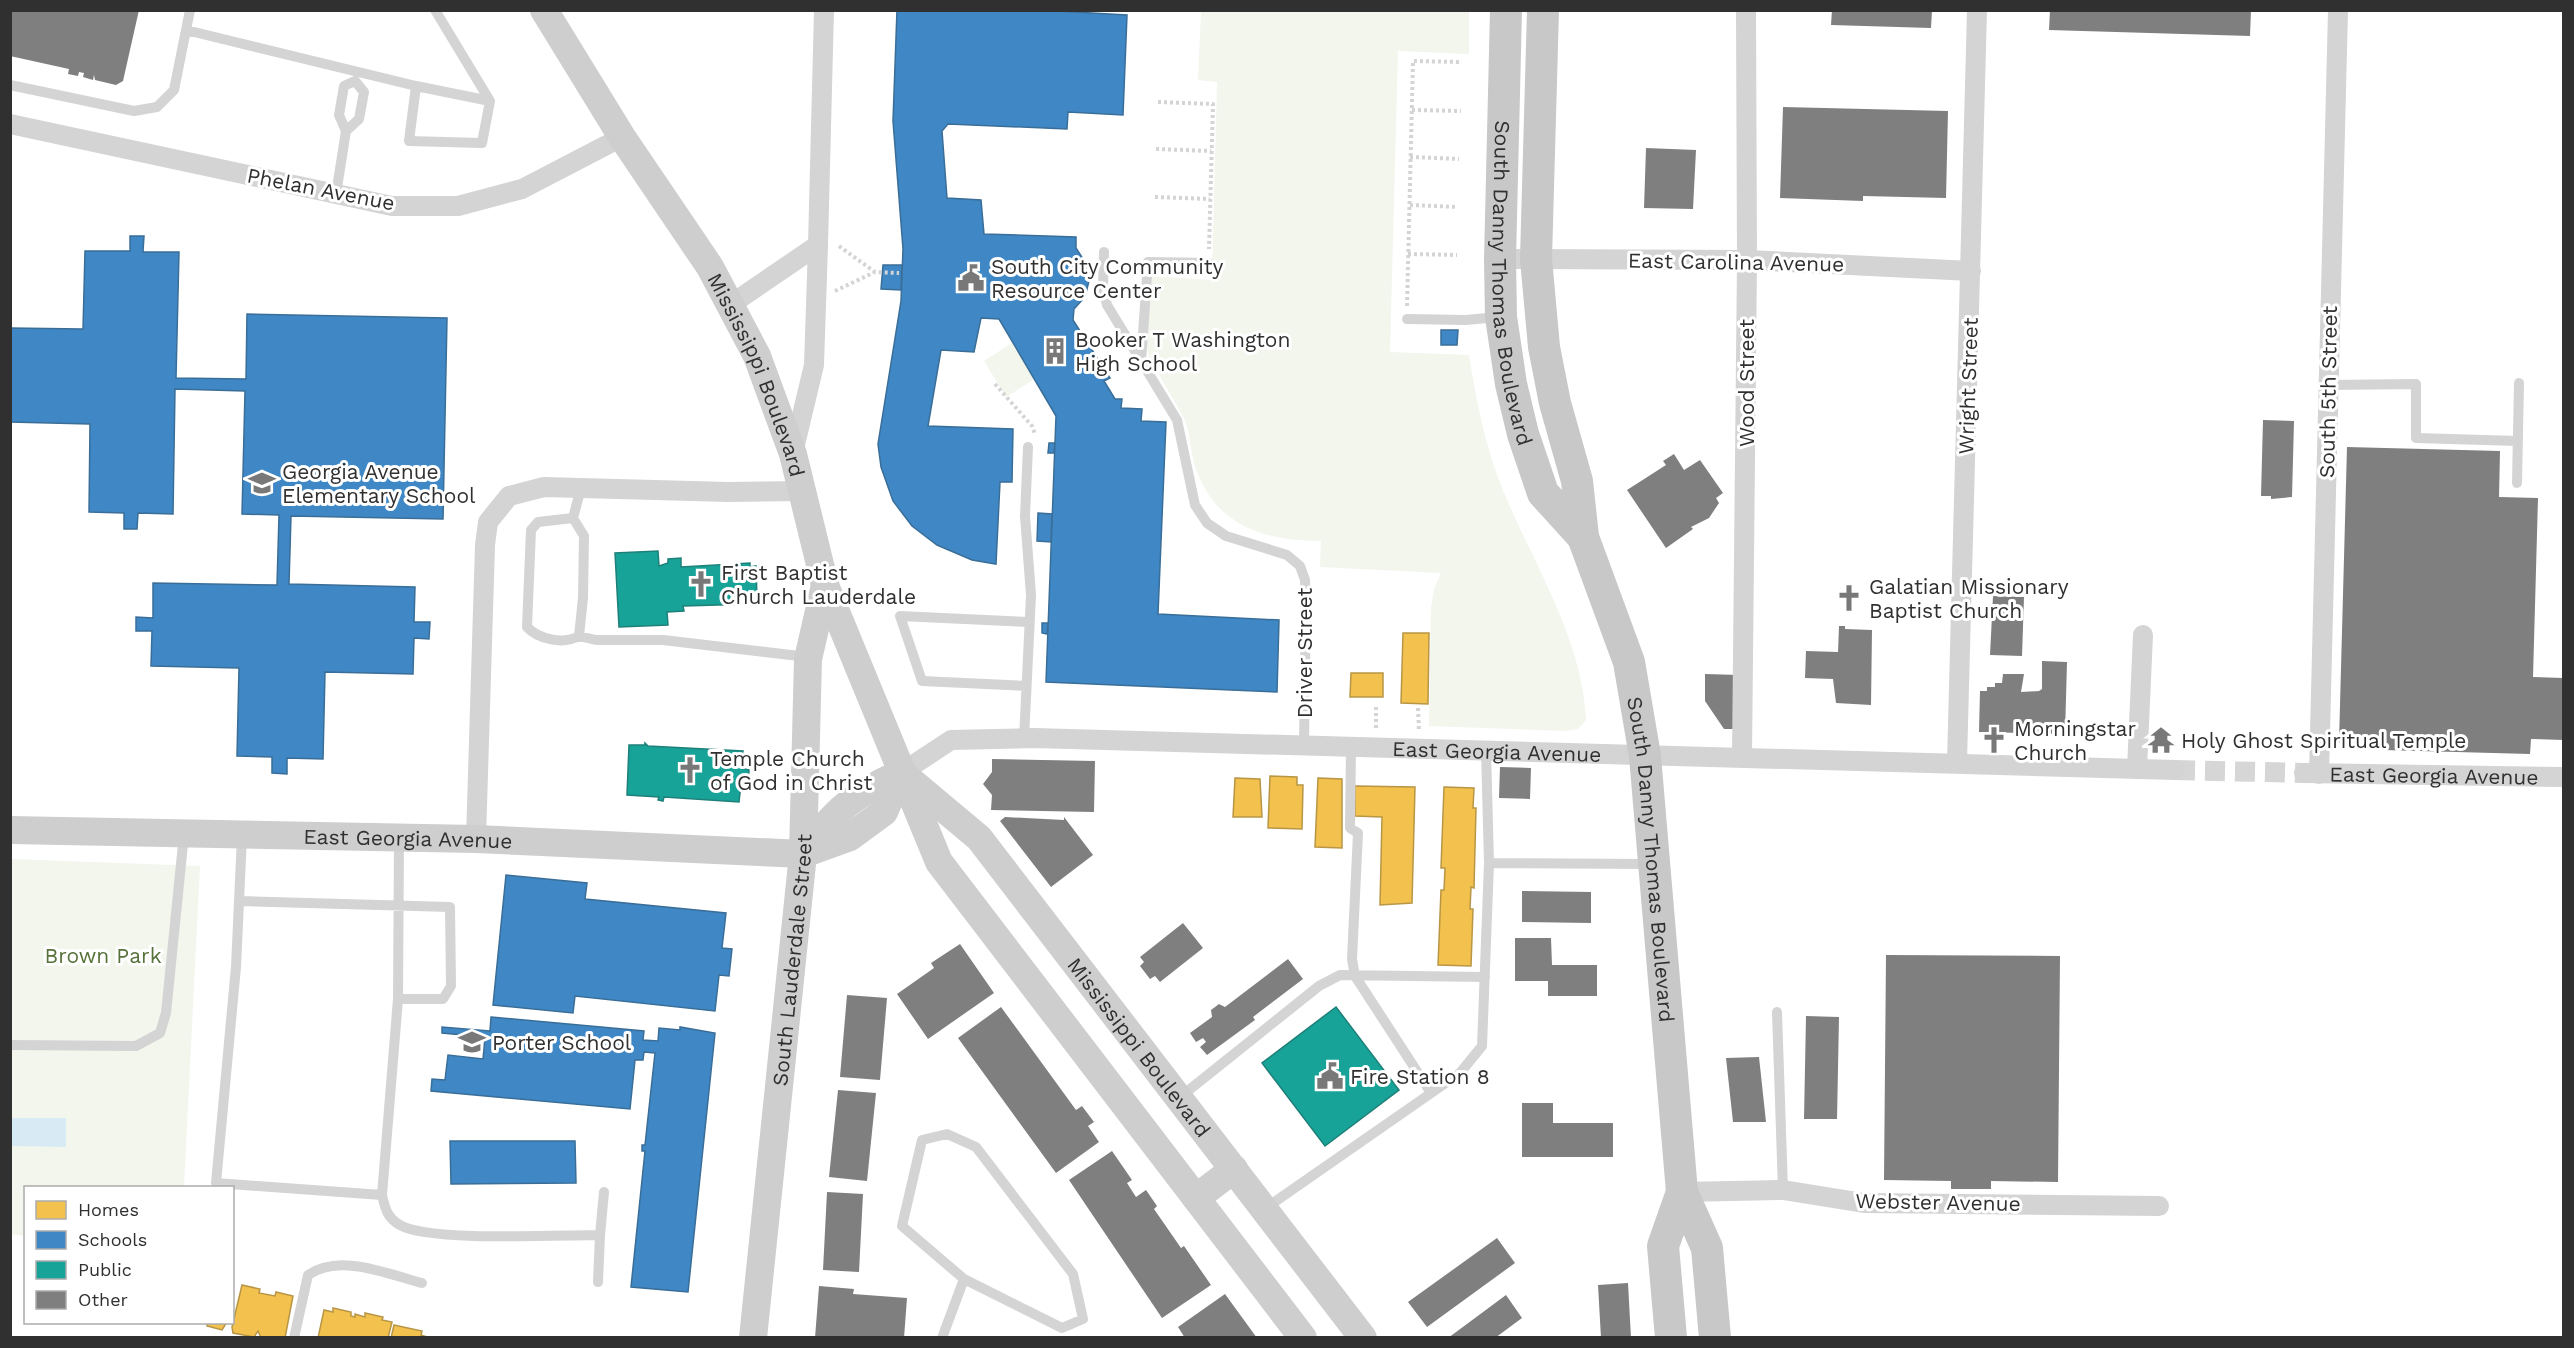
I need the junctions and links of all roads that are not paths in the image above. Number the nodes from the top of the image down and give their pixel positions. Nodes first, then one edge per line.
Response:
1 (190, 10) edge
2 (435, 10) edge
3 (544, 10) edge
4 (824, 10) edge
5 (1506, 10) edge
6 (1543, 10) edge
7 (1746, 10) edge
8 (1977, 10) edge
9 (2338, 10) edge
10 (186, 30) junction
11 (356, 76) junction
12 (10, 85) edge
13 (416, 86) junction
14 (490, 101) junction
15 (10, 124) edge
16 (346, 131) junction
17 (622, 137) junction
18 (336, 194) junction
19 (818, 238) junction
20 (1104, 252) dead end
21 (1536, 259) junction
22 (1500, 260) junction
23 (1747, 260) junction
24 (1209, 263) road end
25 (1971, 271) junction
26 (730, 305) junction
27 (1501, 317) junction
28 (1407, 319) road end
29 (1141, 363) junction
30 (2519, 383) dead end
31 (2328, 385) junction
32 (2518, 441) junction
33 (1028, 447) road end
34 (793, 454) junction
35 (2517, 483) dead end
36 (581, 488) junction
37 (802, 492) junction
38 (573, 518) junction
39 (1582, 537) junction
40 (825, 585) junction
41 (1029, 622) junction
42 (2143, 635) dead end
43 (579, 636) junction
44 (808, 657) junction
45 (1026, 686) junction
46 (1024, 738) junction
47 (1304, 746) junction
48 (1351, 747) junction
49 (1486, 751) junction
50 (1645, 756) junction
51 (1742, 756) junction
52 (1957, 762) junction
53 (2137, 769) junction
54 (2175, 770) tunnel mouth
55 (901, 773) junction
56 (2312, 773) joint
57 (2564, 777) edge
58 (10, 830) edge
59 (184, 833) junction
60 (242, 836) junction
61 (399, 838) junction
62 (476, 839) junction
63 (803, 854) junction
64 (1489, 863) junction
65 (1654, 864) junction
66 (240, 901) junction
67 (398, 904) junction
68 (1355, 976) junction
69 (1485, 977) junction
70 (398, 999) junction
71 (1777, 1012) dead end
72 (10, 1045) edge
73 (1431, 1093) junction
74 (1179, 1098) junction
75 (1234, 1169) junction
76 (1782, 1190) junction
77 (603, 1192) dead end
78 (1682, 1192) junction
79 (382, 1195) junction
80 (1196, 1198) junction
81 (2159, 1206) dead end
82 (1264, 1209) junction
83 (600, 1236) junction
84 (964, 1279) junction
85 (422, 1282) dead end
86 (598, 1282) dead end
87 (294, 1338) edge
88 (753, 1338) edge
89 (942, 1338) edge
90 (1303, 1338) edge
91 (1363, 1338) edge
92 (1671, 1338) edge
93 (1715, 1338) edge

1 - 10 lane
2 - 14 lane
3 - 17 main road, Mississippi Boulevard
4 - 19 street
5 - 22 main road, South Danny Thomas Boulevard
6 - 21 main road, South Danny Thomas Boulevard
7 - 23 street, Wood Street
8 - 25 street, Wright Street
9 - 31 street, South 5th Street
10 - 11 lane
10 - 12 lane
11 - 13 lane
11 - 16 lane
11 - 16 lane
13 - 14 lane
13 - 14 lane
15 - 18 street, Phelan Avenue
16 - 18 lane
17 - 18 street, Phelan Avenue
17 - 26 main road, Mississippi Boulevard
19 - 26 street
19 - 34 street
20 - 29 lane, Driver Street
21 - 22 street, East Carolina Avenue
21 - 23 street, East Carolina Avenue
21 - 39 main road, South Danny Thomas Boulevard
22 - 27 main road, South Danny Thomas Boulevard
23 - 25 street, East Carolina Avenue
23 - 51 street, Wood Street
24 - 29 lane
25 - 52 street, Wright Street
26 - 34 main road, Mississippi Boulevard
27 - 28 lane
27 - 39 main road, South Danny Thomas Boulevard
29 - 47 lane, Driver Street
30 - 32 lane
31 - 32 lane
31 - 56 street, South 5th Street
32 - 35 lane
33 - 41 lane
34 - 37 main road, Mississippi Boulevard
36 - 37 street
36 - 38 lane
36 - 62 street
37 - 40 main road, Mississippi Boulevard
38 - 43 lane
38 - 43 lane
39 - 50 main road, South Danny Thomas Boulevard
40 - 44 main road, South Lauderdale Street
40 - 55 main road, Mississippi Boulevard
41 - 45 lane
41 - 45 lane
42 - 53 street
43 - 44 lane
44 - 63 main road, South Lauderdale Street
45 - 46 lane
46 - 47 street, East Georgia Avenue
46 - 55 street, East Georgia Avenue
47 - 48 street, East Georgia Avenue
48 - 49 street, East Georgia Avenue
48 - 68 lane
49 - 50 street, East Georgia Avenue
49 - 64 lane
50 - 51 street, East Georgia Avenue
50 - 65 main road, South Danny Thomas Boulevard
51 - 52 street, East Georgia Avenue
52 - 53 street, East Georgia Avenue
53 - 54 street, East Georgia Avenue
55 - 63 main road, East Georgia Avenue
55 - 74 main road, Mississippi Boulevard
55 - 80 main road, Mississippi Boulevard
56 - 57 street, East Georgia Avenue
58 - 59 main road, East Georgia Avenue
59 - 60 main road, East Georgia Avenue
59 - 72 lane
60 - 61 main road, East Georgia Avenue
60 - 66 lane
61 - 62 main road, East Georgia Avenue
61 - 67 lane
62 - 63 main road, East Georgia Avenue
63 - 88 main road, South Lauderdale Street
64 - 65 lane
64 - 69 lane
65 - 78 main road, South Danny Thomas Boulevard
66 - 67 lane
66 - 79 lane
67 - 70 lane
67 - 70 lane
68 - 69 lane
68 - 73 lane
68 - 74 lane
69 - 73 lane
70 - 79 lane
71 - 76 lane
73 - 82 lane
74 - 75 main road, Mississippi Boulevard
75 - 80 main road
75 - 82 main road, Mississippi Boulevard
76 - 78 street, Webster Avenue
76 - 81 street, Webster Avenue
77 - 83 lane
78 - 92 main road, South Danny Thomas Boulevard
78 - 93 main road, South Danny Thomas Boulevard
79 - 83 lane
80 - 90 main road, Mississippi Boulevard
82 - 91 main road, Mississippi Boulevard
83 - 86 lane
84 - 84 lane
84 - 89 lane
85 - 87 lane

